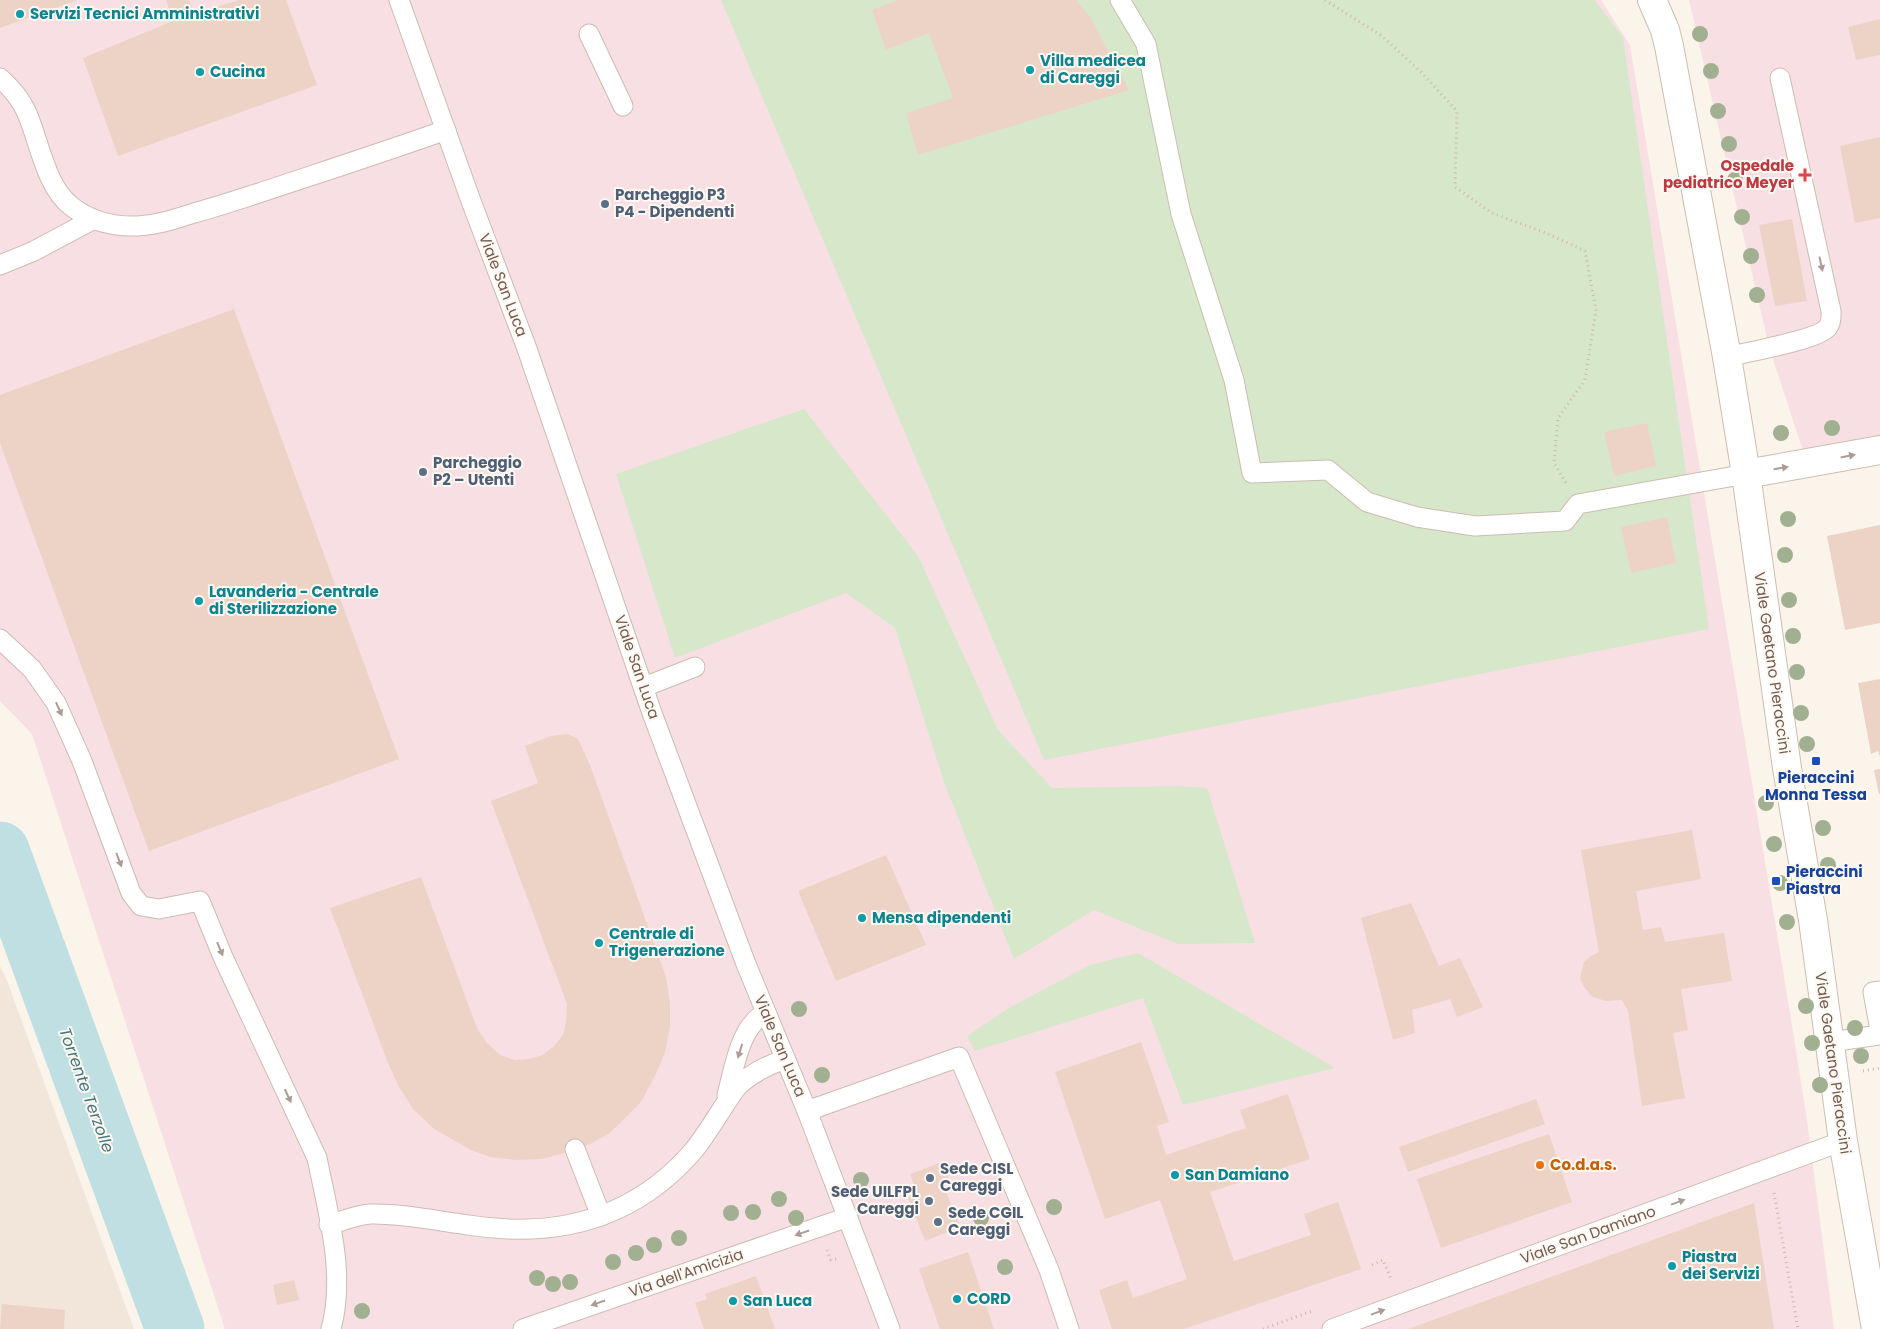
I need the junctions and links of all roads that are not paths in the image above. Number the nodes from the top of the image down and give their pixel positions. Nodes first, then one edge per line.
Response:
1 (399, 0) edge
2 (1120, 0) edge
3 (1652, 0) edge
4 (589, 34) dead end
5 (0, 78) edge
6 (1780, 78) dead end
7 (623, 106) dead end
8 (446, 130) junction
9 (94, 219) junction
10 (0, 265) edge
11 (1726, 357) junction
12 (1880, 450) edge
13 (1746, 474) junction
14 (0, 639) edge
15 (695, 667) dead end
16 (644, 688) junction
17 (1880, 991) edge
18 (766, 1013) junction
19 (1880, 1030) edge
20 (1880, 1034) edge
21 (1830, 1042) junction
22 (785, 1059) junction
23 (723, 1106) junction
24 (807, 1111) junction
25 (1844, 1141) junction
26 (575, 1150) dead end
27 (601, 1216) junction
28 (848, 1217) junction
29 (329, 1225) junction
30 (330, 1329) edge
31 (523, 1329) edge
32 (890, 1329) edge
33 (1069, 1329) edge
34 (1332, 1329) edge
35 (1876, 1329) edge

1 - 8 lane, Viale San Luca
2 - 13 lane
3 - 11 main road, Viale Gaetano Pieraccini
4 - 7 lane
5 - 9 lane
6 -> 11 lane
8 - 9 lane
8 - 16 lane, Viale San Luca
9 - 10 lane
11 - 13 main road, Viale Gaetano Pieraccini
13 -> 12 main road
13 - 21 main road, Viale Gaetano Pieraccini
14 -> 29 lane
15 - 16 lane
16 - 18 lane, Viale San Luca
17 - 19 lane
18 - 22 lane, Viale San Luca
18 -> 23 lane
20 - 21 lane
21 - 25 main road, Viale Gaetano Pieraccini
22 - 23 lane
22 - 24 lane, Viale San Luca
23 - 27 lane
24 - 28 lane, Viale San Luca
24 - 33 lane
34 -> 25 lane, Viale San Damiano
25 - 35 main road, Viale Gaetano Pieraccini
26 - 27 lane
27 - 29 lane
28 -> 31 lane, Via dell'Amicizia
28 - 32 lane, Viale San Luca
29 - 30 lane

